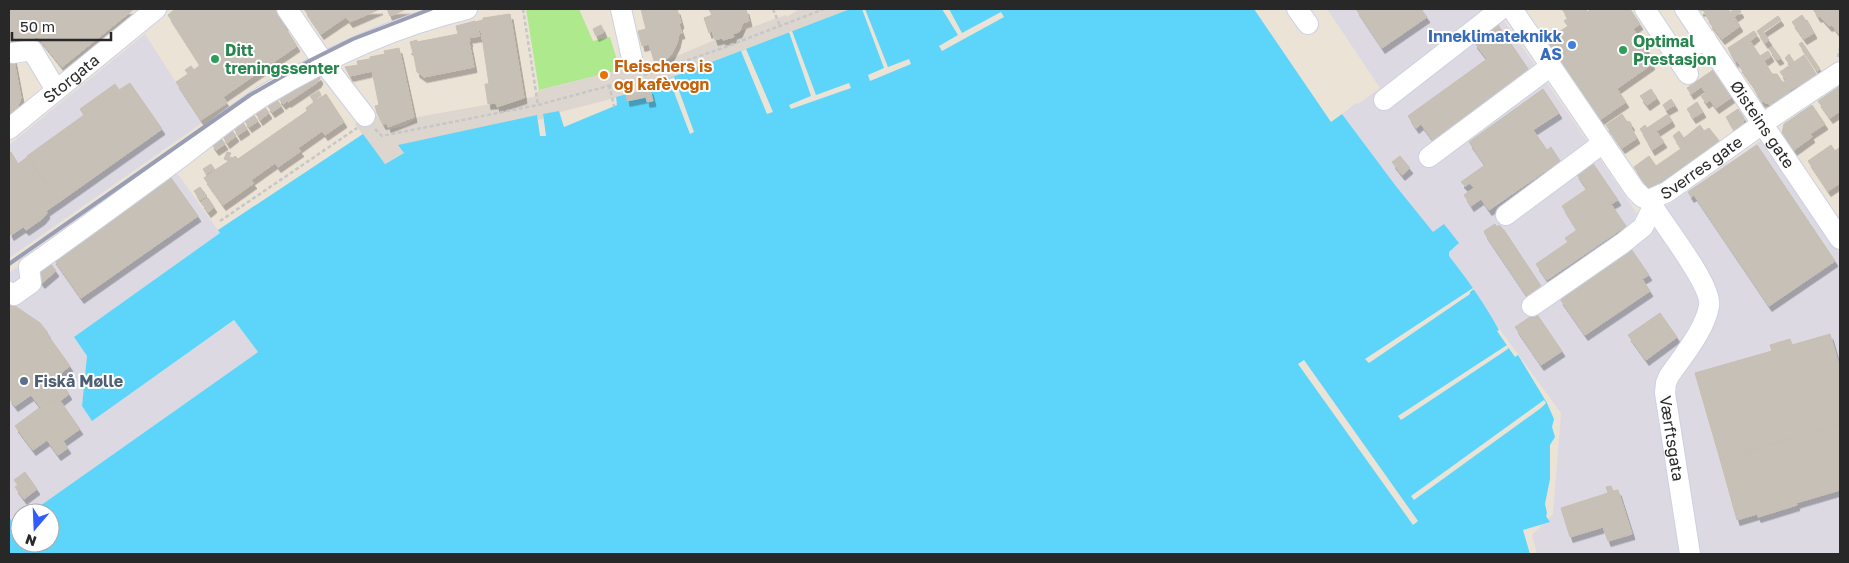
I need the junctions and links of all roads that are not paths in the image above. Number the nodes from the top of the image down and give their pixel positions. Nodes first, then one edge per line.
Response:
1 (156, 9) edge
2 (287, 9) edge
3 (467, 9) edge
4 (621, 9) edge
5 (1645, 9) edge
6 (1685, 9) edge
7 (1513, 10) edge
8 (1706, 39) junction
9 (12, 53) dead end
10 (1676, 56) junction
11 (324, 63) junction
12 (1551, 66) junction
13 (637, 72) road end
14 (1840, 72) edge
15 (1688, 74) dead end
16 (56, 90) junction
17 (1384, 100) dead end
18 (367, 118) road end
19 (1762, 124) junction
20 (9, 129) edge
21 (1603, 143) junction
22 (1429, 157) dead end
23 (1646, 199) junction
24 (1506, 215) dead end
25 (1840, 239) edge
26 (9, 292) edge
27 (1532, 306) dead end
28 (1690, 554) edge

1 - 16 street, Storgata
2 - 11 street
3 - 11 street
4 - 13 street
5 - 10 street
6 - 8 street, Øisteins gate
7 - 12 street, Værftsgata
7 - 17 street
8 - 10 street
8 - 19 street, Øisteins gate
9 - 16 street
10 - 15 street
11 - 18 street
11 - 26 street
12 - 21 street, Værftsgata
12 - 22 street
14 - 19 street, Sverres gate
16 - 20 street, Storgata
19 - 23 street, Sverres gate
19 - 25 street, Øisteins gate
21 - 23 street, Værftsgata
21 - 24 street
23 - 27 street
23 - 28 street, Værftsgata

